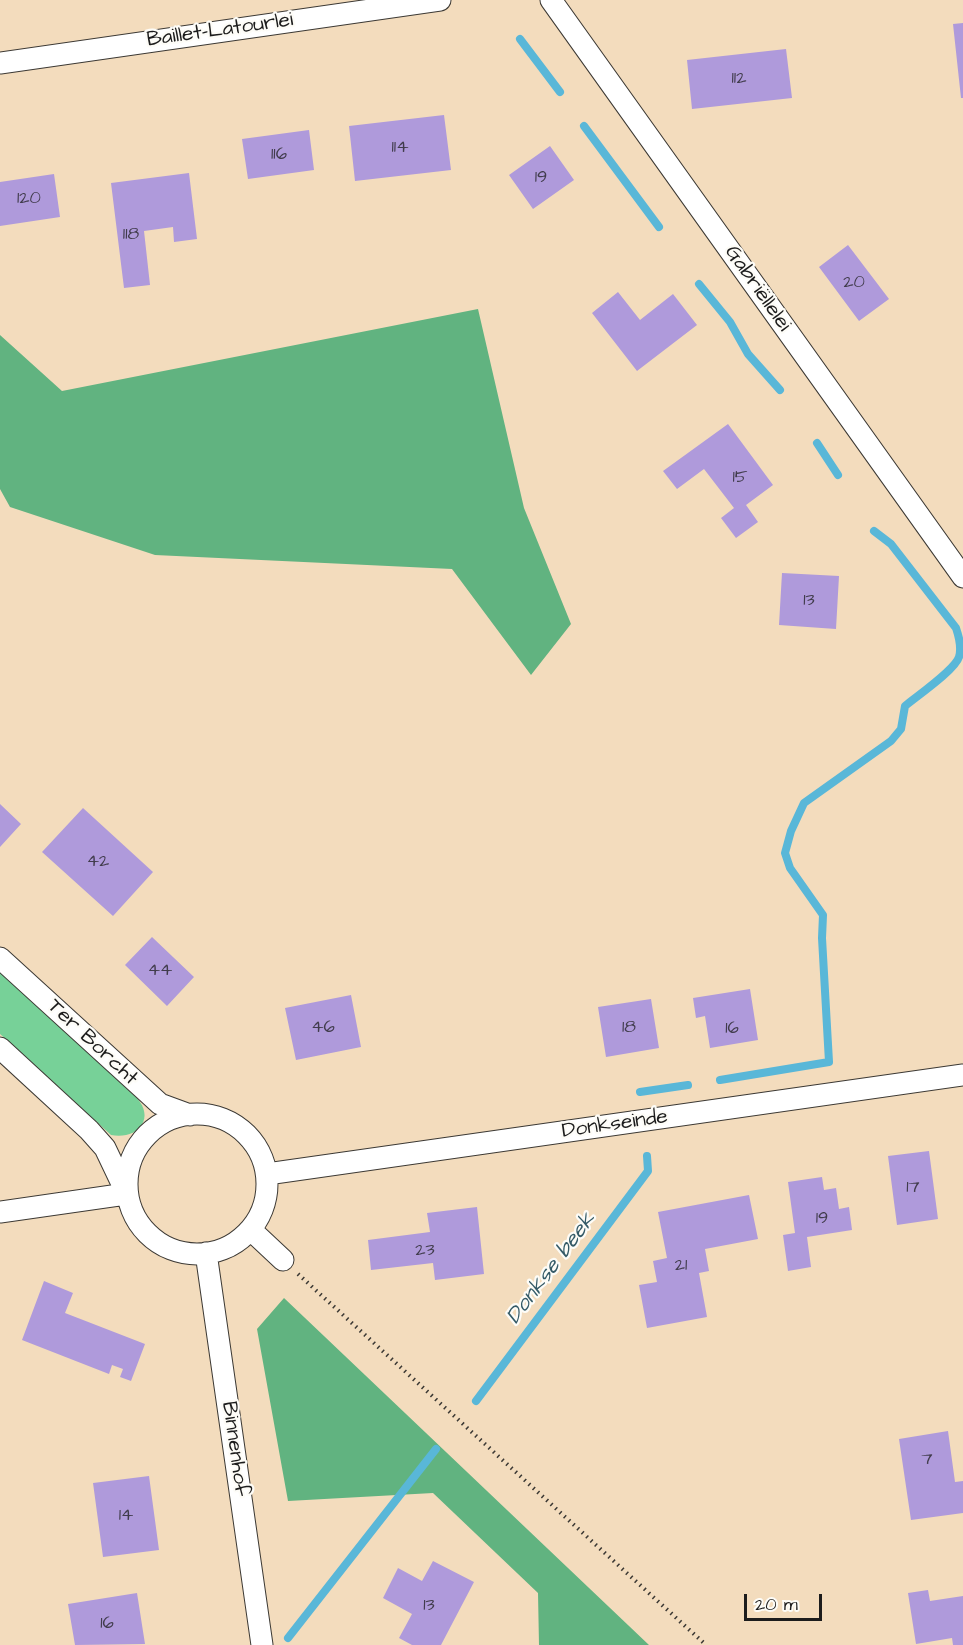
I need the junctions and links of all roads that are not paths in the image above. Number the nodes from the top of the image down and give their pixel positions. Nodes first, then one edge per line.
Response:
1 (440, 0) edge
2 (551, 0) edge
3 (0, 63) edge
4 (963, 577) edge
5 (0, 958) edge
6 (0, 1048) edge
7 (963, 1076) edge
8 (191, 1115) junction
9 (267, 1174) junction
10 (126, 1194) junction
11 (0, 1212) edge
12 (251, 1230) junction
13 (206, 1253) junction
14 (283, 1260) road end
15 (262, 1645) edge

1 - 3 street, Baillet-Latourlei
2 - 4 street, Gabriëllelei
5 - 8 street, Ter Borcht
6 - 10 street
7 - 9 street, Donkseinde
8 - 9 street
8 - 10 street
9 - 12 street
10 - 11 street
10 - 13 street
12 - 13 street
12 - 14 street
13 - 15 street, Binnenhof

